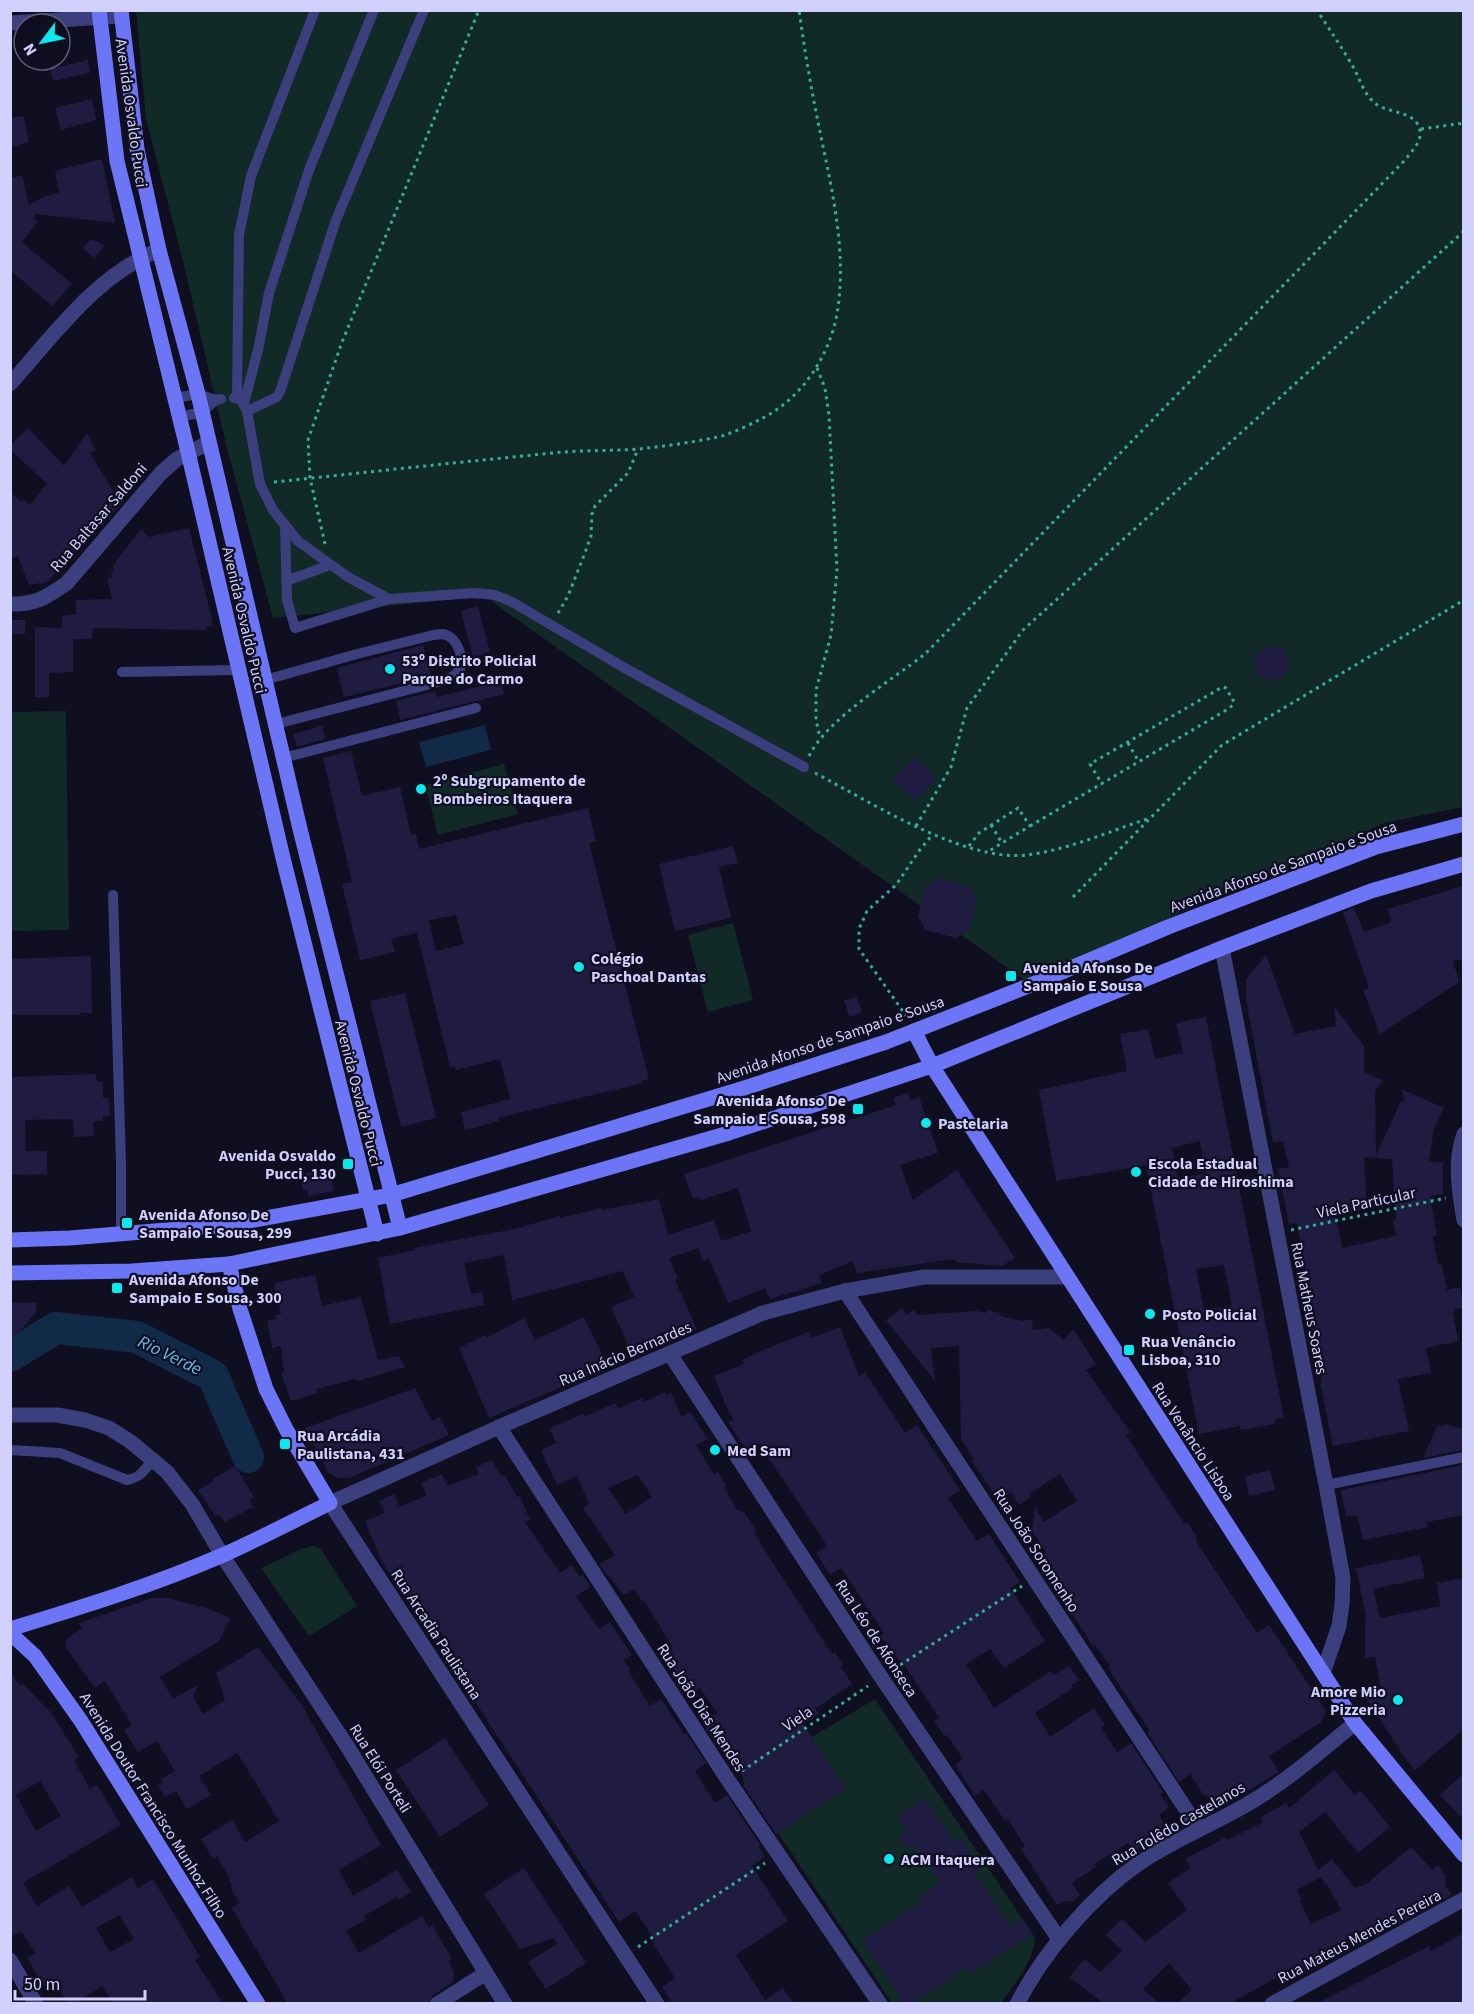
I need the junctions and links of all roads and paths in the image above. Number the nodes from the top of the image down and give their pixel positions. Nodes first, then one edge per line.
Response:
1 (315, 10) edge
2 (374, 10) edge
3 (424, 10) edge
4 (479, 10) edge
5 (799, 10) edge
6 (1317, 10) edge
7 (121, 13) edge
8 (99, 14) edge
9 (10, 22) edge
10 (1464, 123) edge
11 (1420, 129) junction
12 (1464, 231) edge
13 (159, 250) junction
14 (140, 257) junction
15 (817, 368) junction
16 (10, 384) edge
17 (198, 394) junction
18 (175, 398) junction
19 (241, 402) junction
20 (202, 412) junction
21 (180, 417) junction
22 (208, 442) junction
23 (638, 449) junction
24 (188, 452) junction
25 (310, 478) junction
26 (260, 484) junction
27 (285, 525) junction
28 (330, 565) junction
29 (286, 581) junction
30 (390, 599) junction
31 (1464, 600) edge
32 (10, 604) edge
33 (552, 625) junction
34 (238, 670) junction
35 (122, 672) dead end
36 (265, 680) junction
37 (476, 708) dead end
38 (276, 724) junction
39 (820, 738) junction
40 (1128, 742) junction
41 (283, 758) junction
42 (1139, 762) junction
43 (804, 767) junction
44 (1102, 784) junction
45 (1150, 818) junction
46 (1464, 824) edge
47 (991, 825) junction
48 (916, 826) junction
49 (1030, 826) junction
50 (932, 835) junction
51 (1002, 843) junction
52 (969, 846) junction
53 (988, 852) junction
54 (1464, 864) edge
55 (112, 895) dead end
56 (1073, 897) dead end
57 (1222, 948) junction
58 (914, 1031) junction
59 (932, 1066) junction
60 (1464, 1134) edge
61 (391, 1195) junction
62 (1460, 1197) junction
63 (368, 1201) junction
64 (1464, 1220) edge
65 (400, 1228) junction
66 (121, 1233) junction
67 (1277, 1233) junction
68 (377, 1234) junction
69 (10, 1240) edge
70 (229, 1263) junction
71 (10, 1273) edge
72 (1067, 1277) junction
73 (845, 1291) junction
74 (670, 1354) junction
75 (10, 1415) edge
76 (499, 1427) junction
77 (10, 1450) edge
78 (1464, 1457) edge
79 (153, 1459) junction
80 (1326, 1485) junction
81 (330, 1503) junction
82 (222, 1555) junction
83 (1034, 1578) junction
84 (10, 1631) edge
85 (1323, 1673) junction
86 (881, 1677) junction
87 (1355, 1723) junction
88 (728, 1780) junction
89 (1199, 1829) junction
90 (779, 1854) junction
91 (1464, 1855) edge
92 (1464, 1899) edge
93 (1059, 1939) junction
94 (626, 1955) junction
95 (10, 1960) edge
96 (486, 1973) junction
97 (36, 2004) edge
98 (258, 2004) edge
99 (437, 2004) edge
100 (505, 2004) edge
101 (657, 2004) edge
102 (880, 2004) edge
103 (1017, 2004) edge
104 (1272, 2004) edge

1 - 19 lane
2 - 19 lane
3 - 19 lane
4 - 25 path
5 - 15 path
6 - 11 path
7 - 8 street
7 - 13 main road, Avenida Osvaldo Pucci
8 - 9 street
8 - 14 main road, Avenida Osvaldo Pucci
10 - 11 path
11 - 39 path
12 - 48 path
13 - 14 street
13 - 17 main road, Avenida Osvaldo Pucci
14 - 16 street
14 - 18 main road, Avenida Osvaldo Pucci
15 - 23 path
15 - 39 path
17 - 18 lane
17 - 20 main road, Avenida Osvaldo Pucci
17 - 20 lane
18 - 21 main road, Avenida Osvaldo Pucci
19 - 26 lane
20 - 21 lane
20 - 22 main road, Avenida Osvaldo Pucci
21 - 24 main road, Avenida Osvaldo Pucci
22 - 24 street, Rua Baltasar Saldoni
22 - 36 main road, Avenida Osvaldo Pucci
23 - 25 path
23 - 33 path
24 - 32 street, Rua Baltasar Saldoni
24 - 34 main road, Avenida Osvaldo Pucci
25 - 26 path
25 - 28 path
26 - 27 lane
27 - 28 lane
27 - 29 lane
28 - 29 lane
28 - 30 lane
29 - 30 lane
30 - 33 lane
31 - 45 path
33 - 43 lane
34 - 35 lane
34 - 63 main road, Avenida Osvaldo Pucci
36 - 38 main road, Avenida Osvaldo Pucci
36 - 38 lane
37 - 41 lane
38 - 41 main road, Avenida Osvaldo Pucci
39 - 43 path
40 - 42 path
40 - 42 path
40 - 44 path
41 - 61 main road, Avenida Osvaldo Pucci
42 - 44 path
43 - 48 path
44 - 49 path
45 - 53 path
45 - 56 path
46 - 58 main road, Avenida Afonso de Sampaio e Sousa
47 - 49 path
47 - 51 path
47 - 52 path
48 - 50 path
49 - 51 path
50 - 52 path
50 - 58 path
51 - 53 path
52 - 53 path
54 - 57 main road
55 - 66 lane
57 - 59 main road
57 - 67 street, Rua Matheus Soares
58 - 59 main road, Rua Venâncio Lisboa
58 - 61 main road, Avenida Afonso de Sampaio e Sousa
59 - 65 main road
59 - 72 main road, Rua Venâncio Lisboa
60 - 62 street
61 - 63 main road, Avenida Afonso de Sampaio e Sousa
61 - 65 main road, Avenida Osvaldo Pucci
62 - 64 street
62 - 67 path, Viela Particular
63 - 66 main road, Avenida Afonso de Sampaio e Sousa
63 - 68 main road, Avenida Osvaldo Pucci
65 - 68 main road
66 - 69 main road, Avenida Afonso de Sampaio e Sousa
67 - 80 street, Rua Matheus Soares
68 - 70 main road
70 - 71 main road
70 - 81 main road, Rua Arcadia Paulistana
72 - 73 street, Rua Inácio Bernardes
72 - 85 main road, Rua Venâncio Lisboa
73 - 74 street, Rua Inácio Bernardes
73 - 83 street, Rua João Soromenho
74 - 76 street, Rua Inácio Bernardes
74 - 86 street, Rua Léo de Afonseca
75 - 79 street, Rua Elói Porteli
76 - 81 street, Rua Inácio Bernardes
76 - 88 street, Rua João Dias Mendes
77 - 79 lane
78 - 80 lane
79 - 82 street, Rua Elói Porteli
80 - 85 street, Rua Matheus Soares
81 - 82 main road, Rua Inácio Bernardes
81 - 94 street, Rua Arcadia Paulistana
82 - 84 main road, Rua Inácio Bernardes
82 - 96 street, Rua Elói Porteli
83 - 86 path, Viela
83 - 89 street, Rua João Soromenho
84 - 98 main road, Avenida Doutor Francisco Munhoz Filho
85 - 87 main road, Rua Venâncio Lisboa
86 - 88 path, Viela
86 - 93 street, Rua Léo de Afonseca
87 - 89 street, Rua Tolêdo Castelanos
87 - 91 main road, Rua Venâncio Lisboa
88 - 90 street, Rua João Dias Mendes
89 - 93 street, Rua Tolêdo Castelanos
90 - 94 path
90 - 102 street, Rua João Dias Mendes
92 - 104 street, Rua Mateus Mendes Pereira
93 - 103 street, Rua Tolêdo Castelanos
94 - 101 street, Rua Arcadia Paulistana
95 - 97 street
96 - 99 street
96 - 100 street, Rua Elói Porteli

